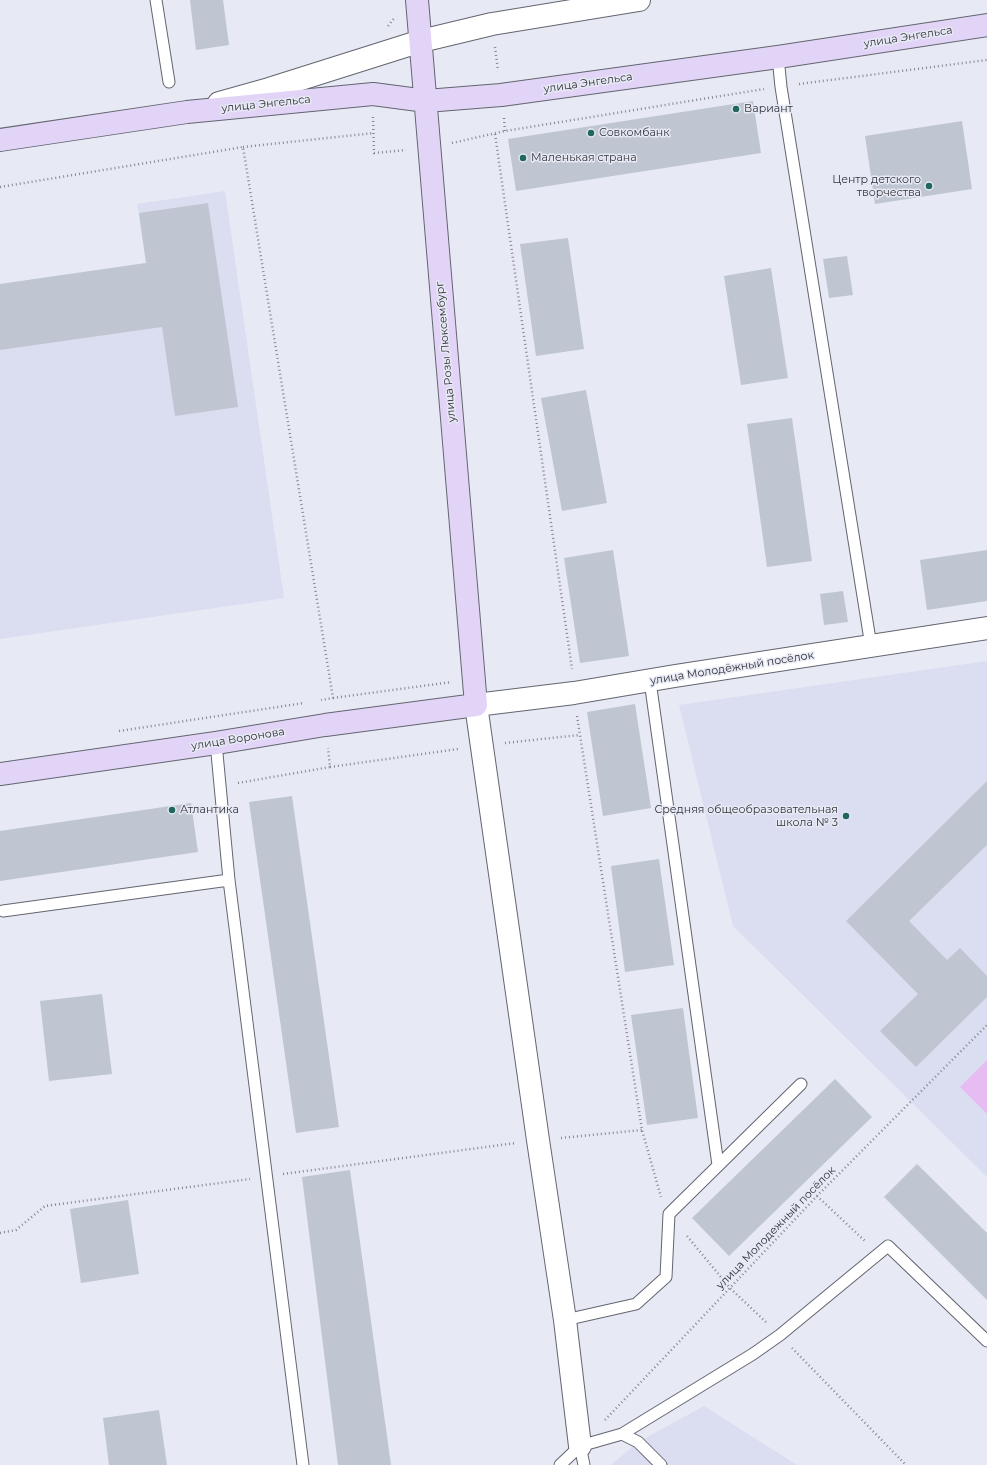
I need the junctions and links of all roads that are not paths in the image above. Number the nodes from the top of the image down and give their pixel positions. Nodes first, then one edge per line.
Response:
1 (156, 0) edge
2 (417, 0) edge
3 (638, 0) edge
4 (599, 3) edge
5 (987, 25) edge
6 (421, 41) junction
7 (778, 57) junction
8 (169, 82) dead end
9 (426, 101) junction
10 (187, 112) junction
11 (0, 140) edge
12 (987, 628) edge
13 (871, 646) junction
14 (650, 681) junction
15 (476, 705) junction
16 (216, 743) junction
17 (0, 774) edge
18 (229, 880) junction
19 (3, 911) dead end
20 (801, 1084) dead end
21 (718, 1165) junction
22 (565, 1320) junction
23 (987, 1341) edge
24 (622, 1434) junction
25 (582, 1455) edge
26 (303, 1465) edge
27 (560, 1465) edge
28 (661, 1465) edge

1 - 8 lane
2 - 6 street, улица Розы Люксембург
3 - 4 street, улица Энгельса
4 - 6 street, улица Энгельса
5 - 7 street, улица Энгельса
6 - 9 street, улица Розы Люксембург
6 - 10 street, улица Энгельса
7 - 9 street, улица Энгельса
7 - 13 lane
9 - 10 street, улица Энгельса
9 - 15 street, улица Розы Люксембург
10 - 11 street, улица Энгельса
12 - 13 street, улица Молодёжный посёлок
13 - 14 street, улица Молодёжный посёлок
14 - 15 street, улица Молодёжный посёлок
14 - 21 lane
15 - 16 street, улица Воронова
15 - 22 street
16 - 17 street, улица Воронова
16 - 18 lane
18 - 19 lane
18 - 26 lane
20 - 21 lane
21 - 22 lane
22 - 25 street
23 - 24 lane
24 - 25 lane
24 - 28 lane
25 - 27 lane

